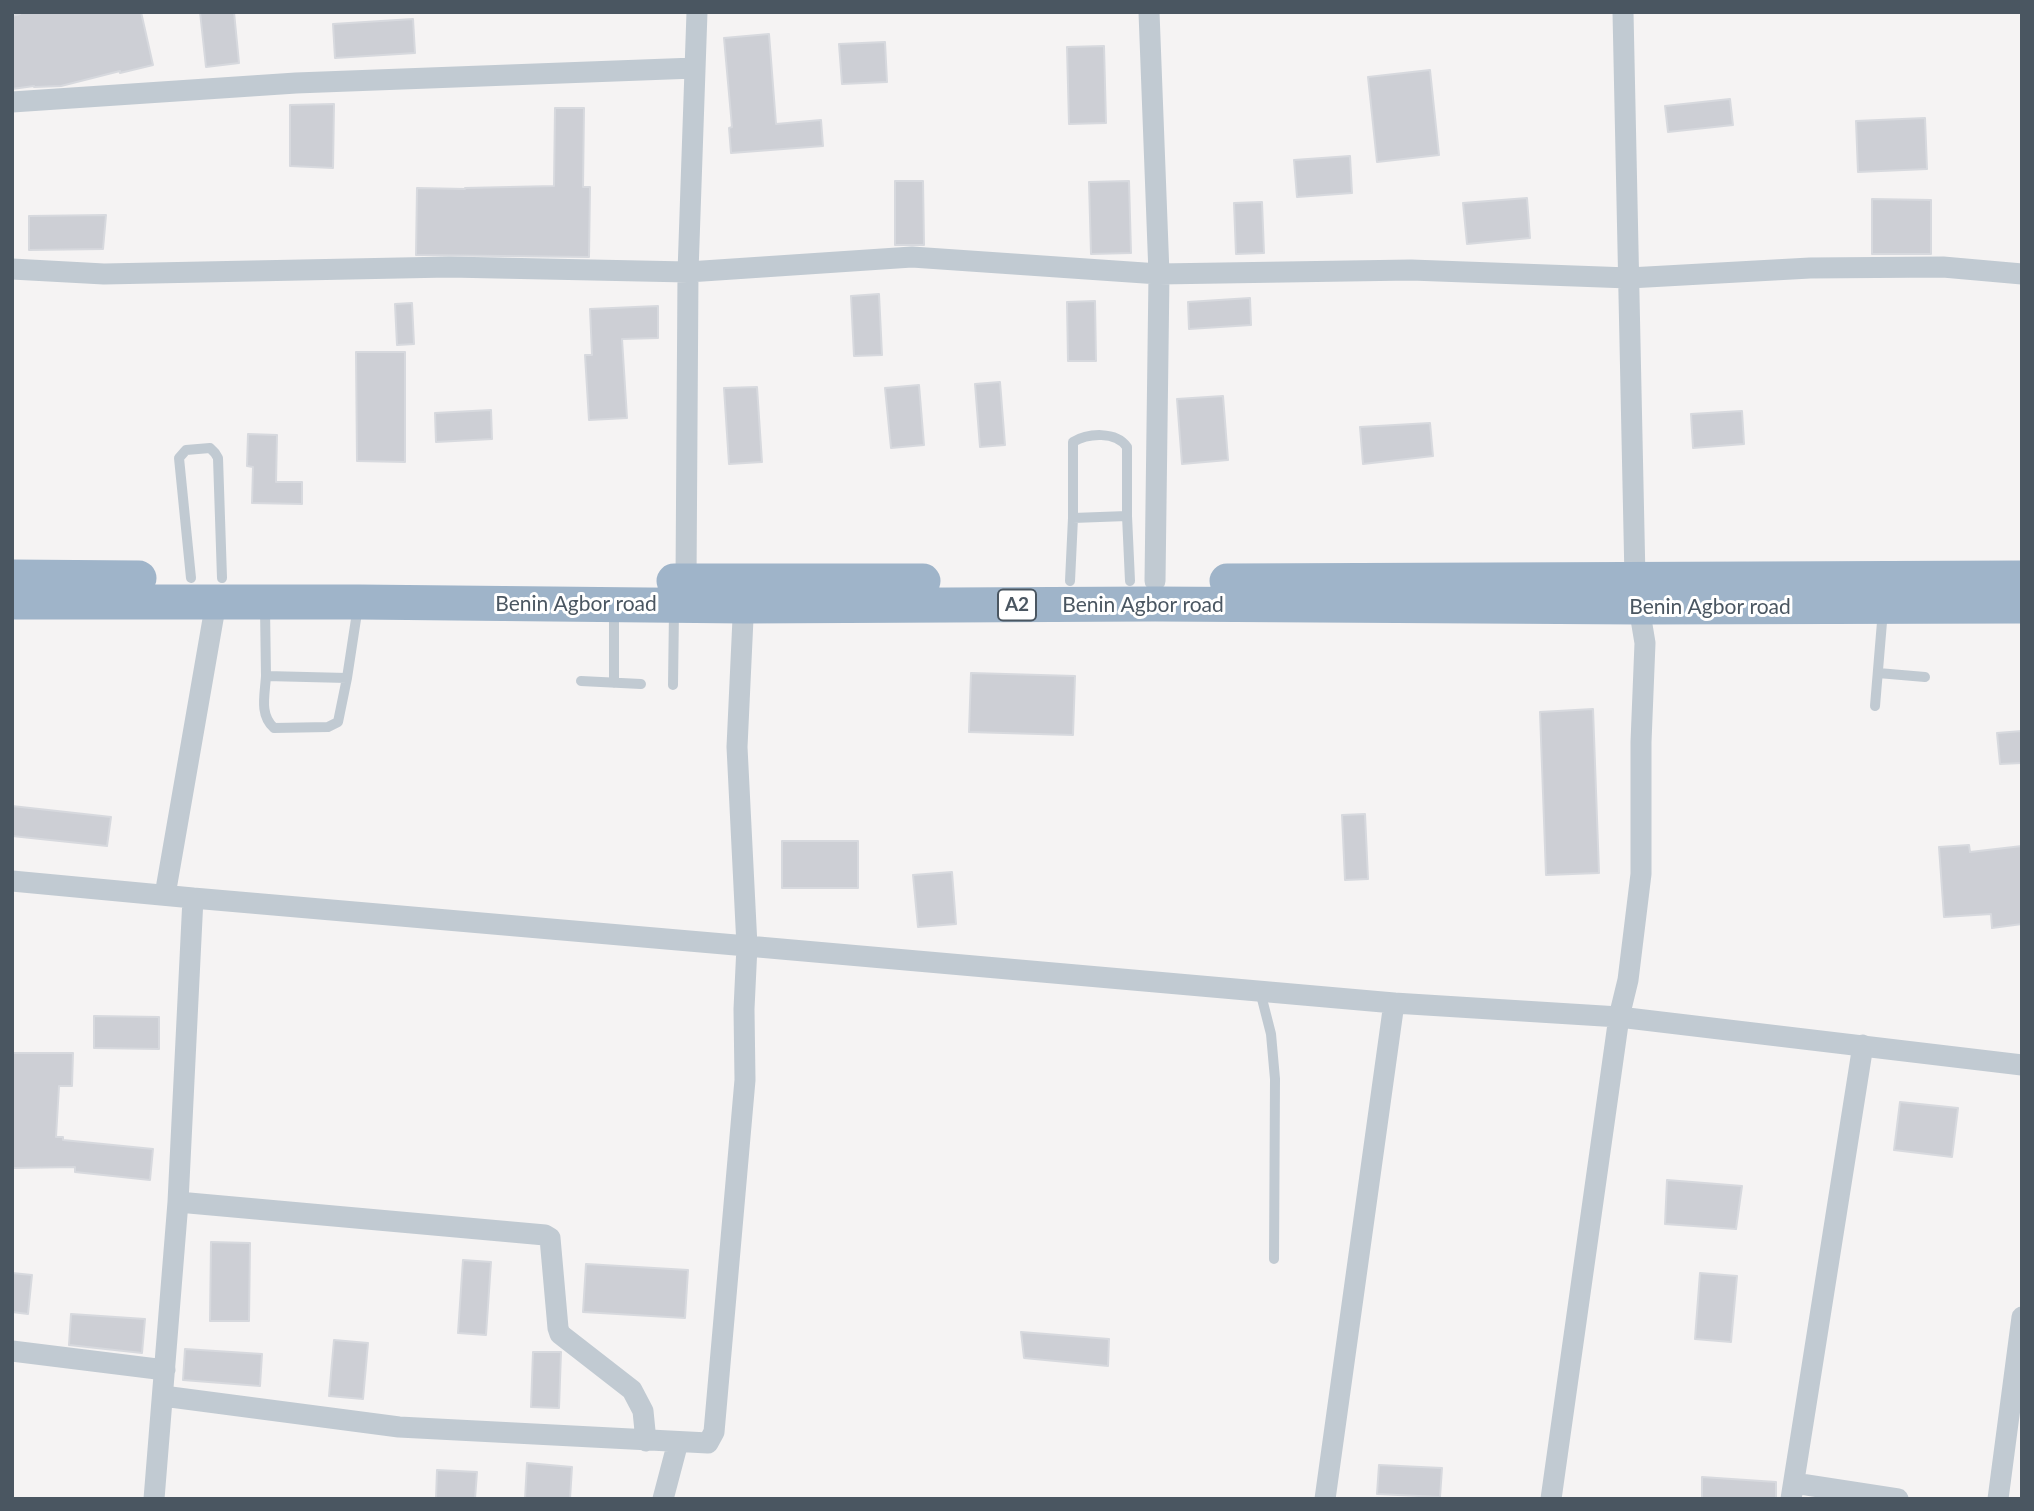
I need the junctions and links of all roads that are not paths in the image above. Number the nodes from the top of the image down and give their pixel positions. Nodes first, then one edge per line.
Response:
1 (697, 12) edge
2 (1149, 12) edge
3 (1623, 12) edge
4 (695, 68) junction
5 (12, 102) edge
6 (12, 269) edge
7 (688, 272) junction
8 (1159, 274) junction
9 (2022, 274) edge
10 (1629, 278) junction
11 (1127, 516) junction
12 (1073, 518) junction
13 (12, 577) edge
14 (2022, 578) edge
15 (1070, 581) junction
16 (1143, 581) junction
17 (210, 586) junction
18 (680, 593) junction
19 (744, 593) junction
20 (1637, 593) junction
21 (12, 602) edge
22 (265, 602) junction
23 (359, 602) junction
24 (614, 604) junction
25 (1883, 607) junction
26 (2022, 607) edge
27 (1878, 673) junction
28 (266, 676) junction
29 (1925, 677) dead end
30 (346, 678) junction
31 (581, 681) dead end
32 (614, 683) junction
33 (641, 684) dead end
34 (673, 685) dead end
35 (1875, 706) dead end
36 (12, 881) edge
37 (165, 895) junction
38 (194, 898) junction
39 (747, 946) junction
40 (1260, 991) junction
41 (1394, 1003) junction
42 (1619, 1017) junction
43 (1863, 1045) junction
44 (2022, 1065) edge
45 (178, 1202) junction
46 (1274, 1259) dead end
47 (2022, 1317) edge
48 (12, 1351) edge
49 (165, 1370) junction
50 (163, 1396) junction
51 (646, 1441) junction
52 (678, 1442) junction
53 (1793, 1491) edge
54 (154, 1499) edge
55 (663, 1499) edge
56 (1325, 1499) edge
57 (1551, 1499) edge
58 (1898, 1499) edge
59 (1998, 1499) edge

1 - 4 street
2 - 8 street
3 - 10 street
4 - 5 street
4 - 7 street
6 - 7 street
7 - 8 street
7 - 18 street
8 - 10 street
8 - 16 street
9 - 10 street
10 - 20 street
11 - 12 lane
11 - 12 lane
11 - 16 lane
12 - 15 lane
13 - 17 highway, Benin Agbor road / A2
14 - 20 highway, Benin Agbor road / A2
15 - 16 highway, Benin Agbor road / A2
15 - 19 highway, Benin Agbor road / A2
16 - 20 highway, Benin Agbor road / A2
17 - 17 lane
17 - 18 highway, Benin Agbor road / A2
17 - 21 highway, Benin Agbor road / A2
17 - 22 highway, Benin Agbor road / A2
17 - 37 street
18 - 19 highway, Benin Agbor road / A2
18 - 24 highway, Benin Agbor road / A2
18 - 34 lane
19 - 20 highway, Benin Agbor road / A2
19 - 39 street
20 - 25 highway, Benin Agbor road / A2
20 - 42 street
22 - 23 highway, Benin Agbor road / A2
22 - 28 lane
23 - 24 highway, Benin Agbor road / A2
23 - 30 lane
24 - 32 lane
25 - 26 highway, Benin Agbor road / A2
25 - 27 lane
27 - 29 lane
27 - 35 lane
28 - 30 lane
28 - 30 lane
31 - 32 lane
32 - 33 lane
36 - 37 street
37 - 38 street
38 - 39 street
38 - 45 street
39 - 40 street
39 - 52 street
40 - 41 street
40 - 46 lane
41 - 42 street
41 - 56 street
42 - 43 street
42 - 57 street
43 - 44 street
43 - 53 street
45 - 49 street
45 - 51 street
47 - 59 street
48 - 49 street
49 - 50 street
50 - 51 street
50 - 54 street
51 - 52 street
52 - 55 street
53 - 58 street

